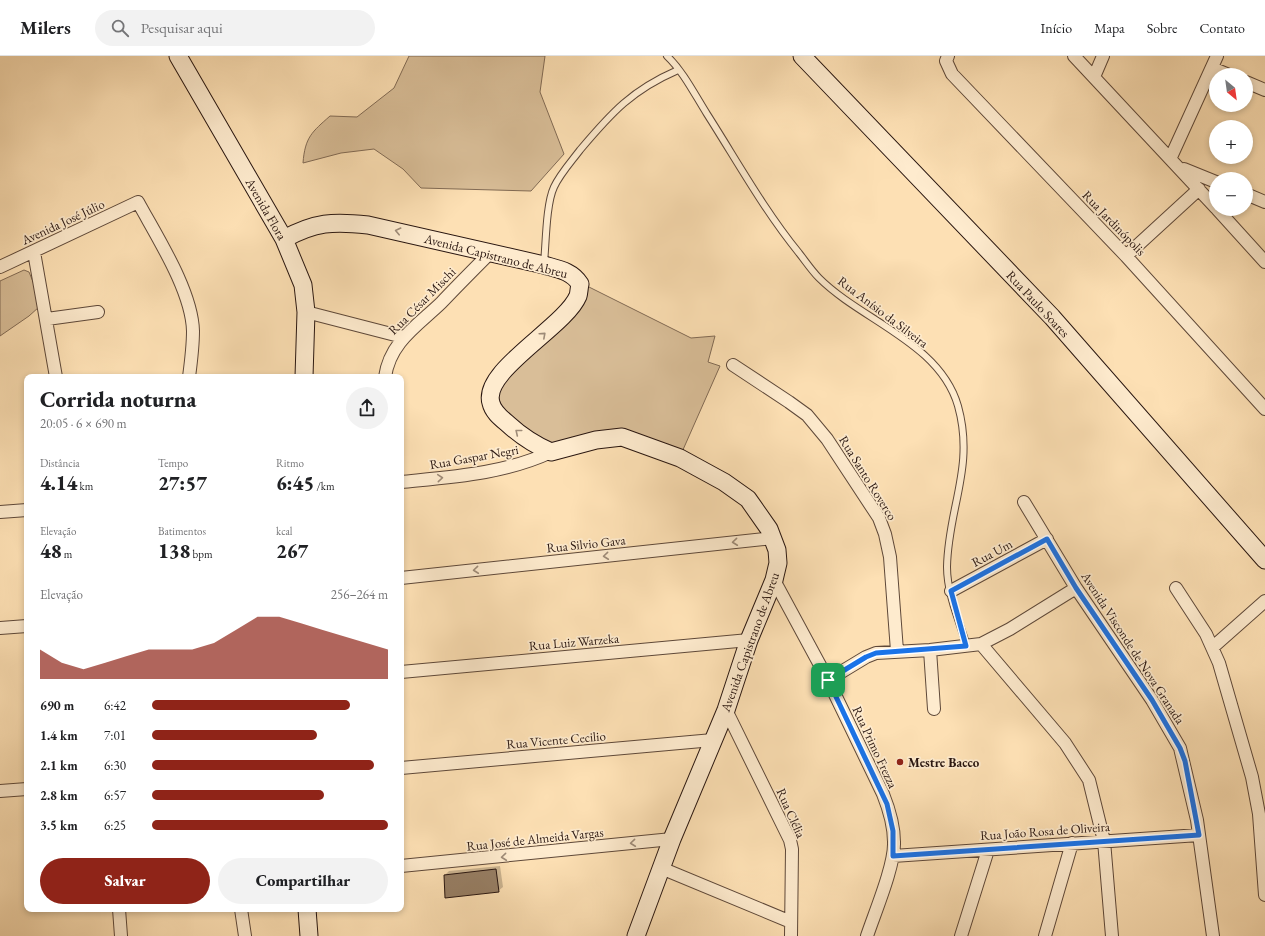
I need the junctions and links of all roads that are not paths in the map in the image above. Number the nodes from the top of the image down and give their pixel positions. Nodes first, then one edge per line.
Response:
1 (178, 56) edge
2 (667, 56) edge
3 (802, 56) edge
4 (948, 56) edge
5 (1074, 56) edge
6 (1103, 56) edge
7 (1217, 56) edge
8 (1212, 68) edge
9 (678, 70) junction
10 (1209, 75) edge
11 (1094, 77) junction
12 (1253, 85) edge
13 (1265, 90) edge
14 (1171, 157) junction
15 (1180, 168) junction
16 (1209, 179) edge
17 (1199, 189) junction
18 (1253, 197) edge
19 (1209, 200) edge
20 (1265, 202) edge
21 (1224, 216) edge
22 (284, 239) junction
23 (34, 252) junction
24 (491, 252) junction
25 (1126, 256) junction
26 (1265, 262) edge
27 (544, 265) junction
28 (0, 267) edge
29 (98, 312) dead end
30 (306, 312) junction
31 (47, 319) junction
32 (403, 337) junction
33 (733, 365) dead end
34 (56, 374) edge
35 (189, 374) edge
36 (304, 374) edge
37 (385, 374) edge
38 (1265, 409) edge
39 (551, 452) junction
40 (404, 482) edge
41 (1024, 502) dead end
42 (24, 510) edge
43 (0, 512) edge
44 (774, 538) junction
45 (1047, 539) junction
46 (1265, 560) edge
47 (404, 578) edge
48 (774, 580) junction
49 (1076, 588) junction
50 (1176, 588) dead end
51 (951, 591) junction
52 (1265, 601) edge
53 (24, 626) edge
54 (0, 628) edge
55 (750, 640) junction
56 (981, 644) junction
57 (966, 646) junction
58 (1213, 647) junction
59 (930, 650) junction
60 (897, 651) junction
61 (404, 672) edge
62 (828, 680) junction
63 (726, 710) junction
64 (934, 710) dead end
65 (713, 740) junction
66 (404, 768) edge
67 (24, 789) edge
68 (0, 792) edge
69 (1199, 835) junction
70 (672, 839) junction
71 (1104, 841) junction
72 (1072, 843) junction
73 (988, 850) junction
74 (893, 856) junction
75 (404, 866) edge
76 (661, 868) junction
77 (1265, 895) edge
78 (119, 912) edge
79 (241, 912) edge
80 (307, 912) edge
81 (790, 922) junction
82 (121, 936) edge
83 (245, 936) edge
84 (309, 936) edge
85 (636, 936) edge
86 (791, 936) edge
87 (867, 936) edge
88 (961, 936) edge
89 (1045, 936) edge
90 (1112, 936) edge
91 (1213, 936) edge

1 - 22 street, Avenida Flora
2 - 9 lane, Rua Anísio da Silveira
3 - 46 street, Rua Paulo Soares
4 - 25 street, Rua Jardinópolis
5 - 11 street
6 - 11 street
7 - 8 street
9 - 27 lane
9 - 51 lane, Rua Anísio da Silveira
10 - 14 street
11 - 14 street
12 - 13 street
14 - 15 street
15 - 16 street
15 - 17 street
17 - 19 street
17 - 25 street
18 - 20 street
21 - 26 street
24 -> 22 street, Avenida Capistrano de Abreu
22 - 30 street, Avenida Flora
23 - 28 street, Avenida José Júlio
23 - 31 street
23 - 35 street, Avenida José Júlio
24 - 27 street, Avenida Capistrano de Abreu
24 - 32 street, Rua César Mischi
25 - 38 street, Rua Jardinópolis
39 -> 27 street, Avenida Capistrano de Abreu
29 - 31 street
30 - 32 street
30 - 36 street, Avenida Flora
31 - 34 street
32 - 37 street, Rua César Mischi
33 - 60 street, Rua Santo Roverco
40 -> 39 street, Rua Gaspar Negri
39 - 44 street, Avenida Capistrano de Abreu
41 - 45 street, Avenida Visconde de Nova Granada
42 - 43 street
44 -> 47 street, Rua Silvio Gava
44 - 48 street, Avenida Capistrano de Abreu
45 - 49 street, Avenida Visconde de Nova Granada
45 - 51 street, Rua Um
48 - 55 street, Avenida Capistrano de Abreu
48 - 62 street, Rua Primo Frezza
49 - 56 street
49 - 69 street, Avenida Visconde de Nova Granada
50 - 58 street
51 - 57 lane, Rua Anísio da Silveira
52 - 58 street
53 - 54 street
55 - 61 street, Rua Luiz Warzeka
55 - 63 street, Avenida Capistrano de Abreu
56 - 57 street
56 - 71 street
57 - 59 street
58 - 77 street
59 - 60 street
59 - 64 street
60 - 62 street
62 - 74 street, Rua Primo Frezza
63 - 65 street, Avenida Capistrano de Abreu
63 - 81 street, Rua Clélia
65 - 66 street, Rua Vicente Cecilio
65 - 70 street, Avenida Capistrano de Abreu
67 - 68 street
69 - 71 street, Rua João Rosa de Oliveira
69 - 91 street, Avenida Visconde de Nova Granada
70 -> 75 street, Rua José de Almeida Vargas
70 - 76 street, Avenida Capistrano de Abreu
71 - 72 street, Rua João Rosa de Oliveira
71 - 90 street
72 - 73 street, Rua João Rosa de Oliveira
72 - 89 street
73 - 74 street, Rua João Rosa de Oliveira
73 - 88 street
74 - 87 street, Rua Primo Frezza
76 - 81 street
76 - 85 street, Avenida Capistrano de Abreu
78 - 82 street
79 - 83 street
80 - 84 street
81 - 86 street, Rua Clélia

